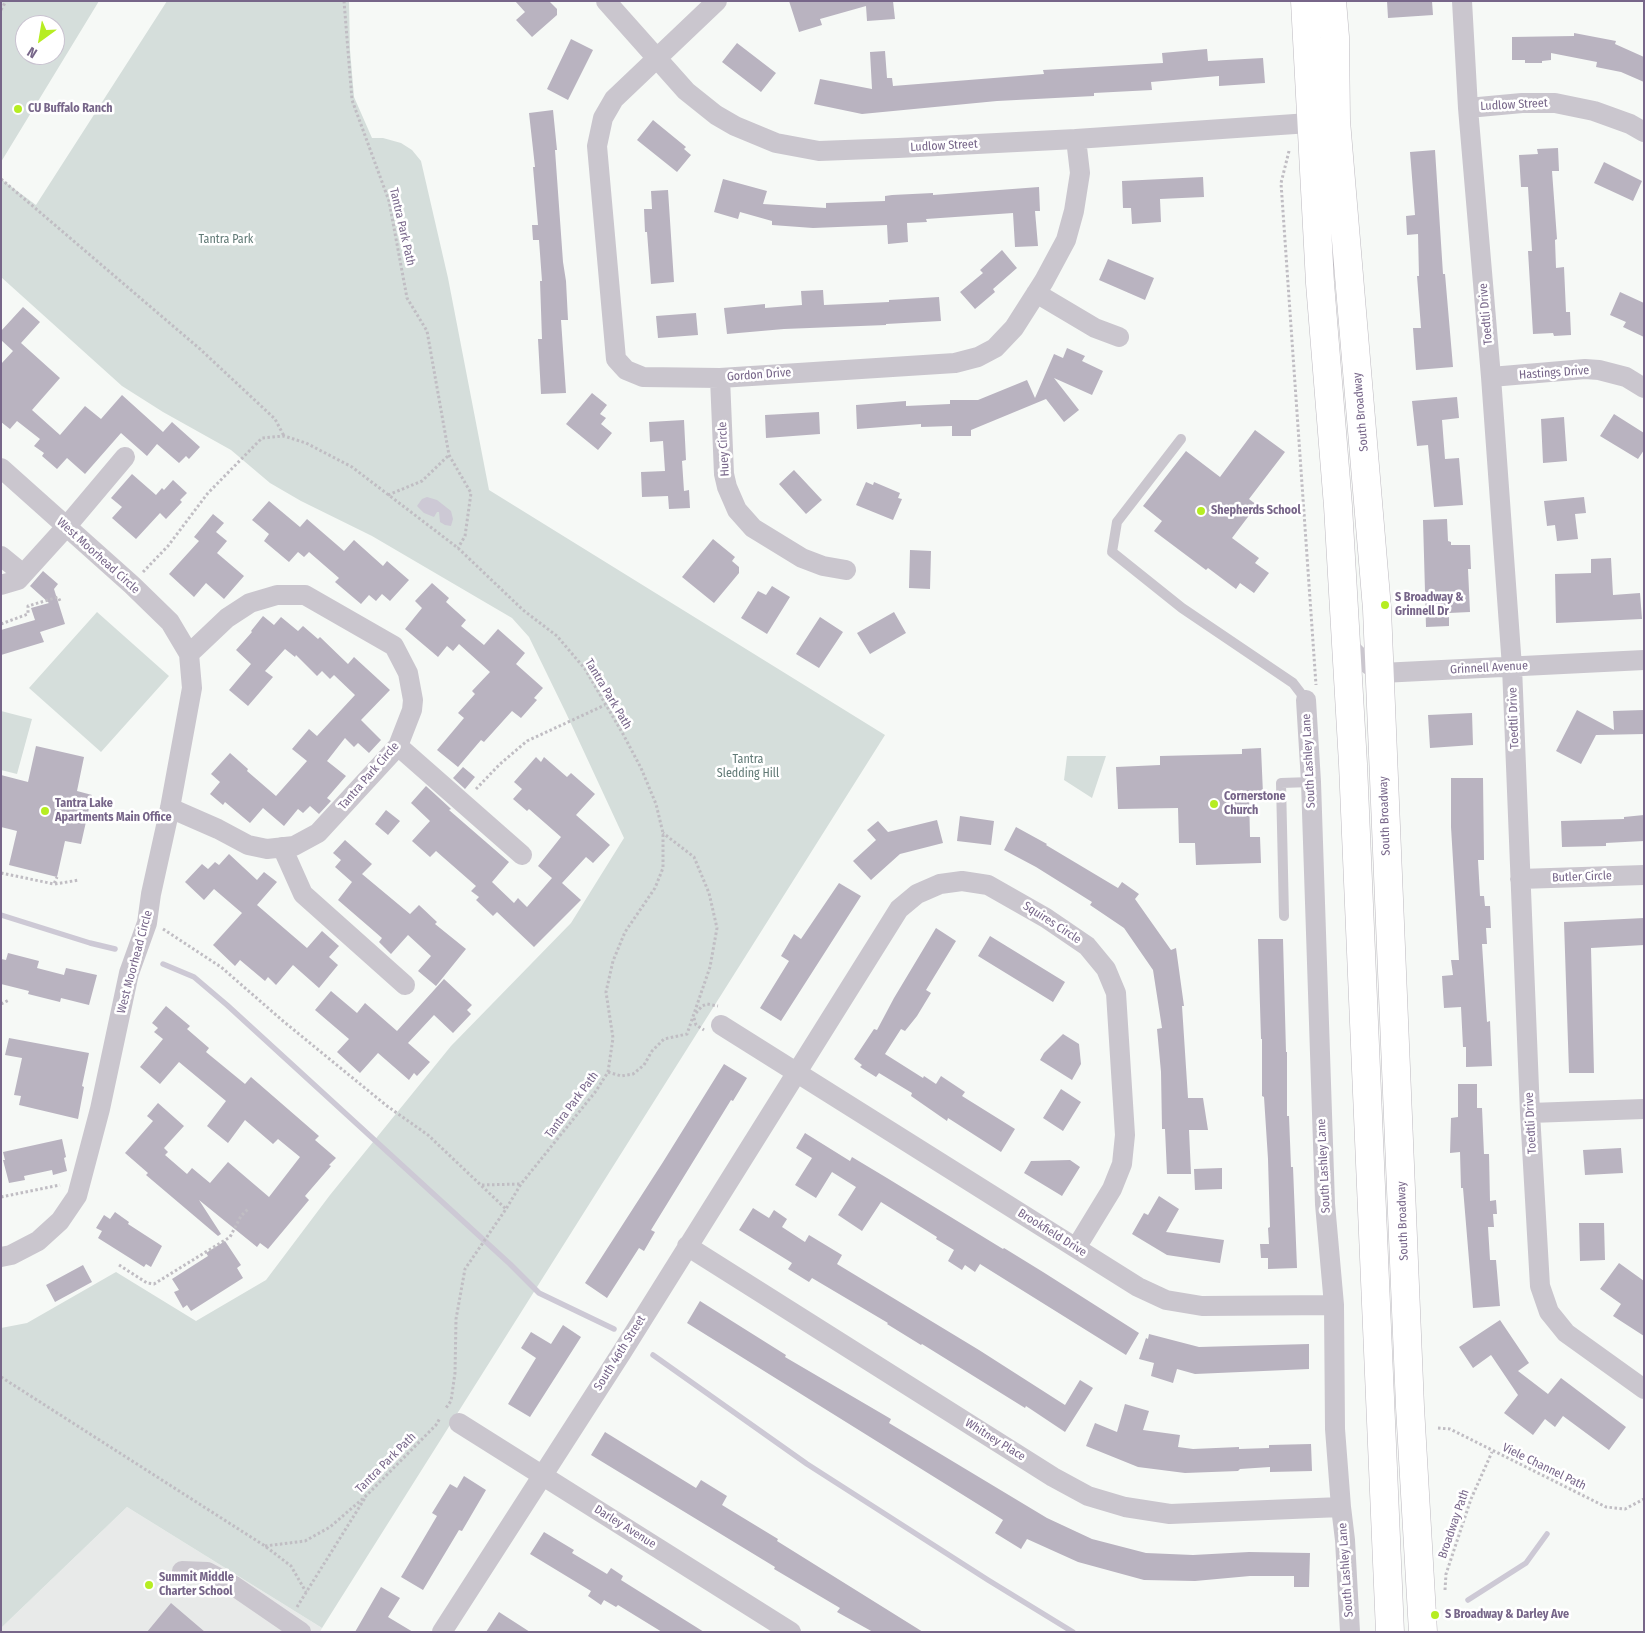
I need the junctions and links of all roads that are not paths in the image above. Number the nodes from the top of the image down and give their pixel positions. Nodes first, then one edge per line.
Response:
1 (606, 1) edge
2 (717, 1) edge
3 (1306, 1) edge
4 (1332, 1) edge
5 (1462, 1) edge
6 (656, 58) junction
7 (1468, 108) junction
8 (1324, 122) junction
9 (1644, 132) edge
10 (1076, 139) junction
11 (1036, 293) junction
12 (1119, 336) dead end
13 (1491, 377) junction
14 (720, 378) junction
15 (1644, 388) edge
16 (1181, 439) dead end
17 (125, 457) dead end
18 (1, 468) edge
19 (66, 527) junction
20 (1, 556) edge
21 (846, 570) dead end
22 (24, 574) junction
23 (1, 585) edge
24 (1346, 644) junction
25 (190, 654) junction
26 (1644, 660) edge
27 (1512, 667) junction
28 (1380, 673) junction
29 (1311, 695) joint
30 (398, 746) junction
31 (1310, 782) junction
32 (170, 808) junction
33 (282, 847) junction
34 (522, 855) dead end
35 (1644, 875) edge
36 (1520, 879) junction
37 (1284, 916) dead end
38 (405, 985) dead end
39 (719, 1016) road end
40 (797, 1073) junction
41 (1644, 1109) edge
42 (1530, 1113) junction
43 (687, 1246) junction
44 (1076, 1248) junction
45 (1, 1257) edge
46 (1334, 1305) junction
47 (1644, 1389) edge
48 (449, 1416) road end
49 (543, 1474) junction
50 (1341, 1508) junction
51 (182, 1571) dead end
52 (294, 1625) edge
53 (442, 1632) edge
54 (791, 1632) edge
55 (1350, 1632) edge
56 (1390, 1632) edge
57 (1423, 1632) edge

1 - 6 street, Ludlow Street
2 - 6 street
3 - 8 highway, South Broadway
4 - 8 highway, South Broadway
5 - 7 street, Toedtli Drive
6 - 10 street, Ludlow Street
6 - 14 street, Gordon Drive
7 - 9 street, Ludlow Street
7 - 13 street, Toedtli Drive
8 - 10 street, Ludlow Street
8 - 24 highway, South Broadway
8 - 28 highway, South Broadway
10 - 11 street, Gordon Drive
11 - 12 street
11 - 14 street, Gordon Drive
13 - 15 street, Hastings Drive
13 - 27 street, Toedtli Drive
14 - 21 street, Huey Circle
16 - 29 lane
17 - 19 street
18 - 19 street, West Moorhead Circle
19 - 22 street
19 - 25 street, West Moorhead Circle
20 - 22 street
22 - 23 street
24 - 28 street
24 - 56 highway, South Broadway
25 - 30 street, Tantra Park Circle
25 - 32 street, West Moorhead Circle
26 - 27 street, Grinnell Avenue
27 - 28 street, Grinnell Avenue
27 - 36 street, Toedtli Drive
28 - 57 highway, South Broadway
29 - 31 street, South Lashley Lane
30 - 33 street, Tantra Park Circle
30 - 34 street
31 - 37 lane
31 - 46 street, South Lashley Lane
32 - 33 street, Tantra Park Circle
32 - 45 street, West Moorhead Circle
33 - 38 street
35 - 36 street, Butler Circle
36 - 42 street, Toedtli Drive
39 - 40 street, Brookfield Drive
40 - 43 street, South 46th Street
40 - 44 street, Brookfield Drive
40 - 44 street, Squires Circle
41 - 42 street
42 - 47 street, Toedtli Drive
43 - 49 street, South 46th Street
43 - 50 street, Whitney Place
44 - 46 street, Brookfield Drive
46 - 50 street, South Lashley Lane
48 - 49 street, Darley Avenue
49 - 53 street, South 46th Street
49 - 54 street, Darley Avenue
50 - 55 street, South Lashley Lane
51 - 52 street

